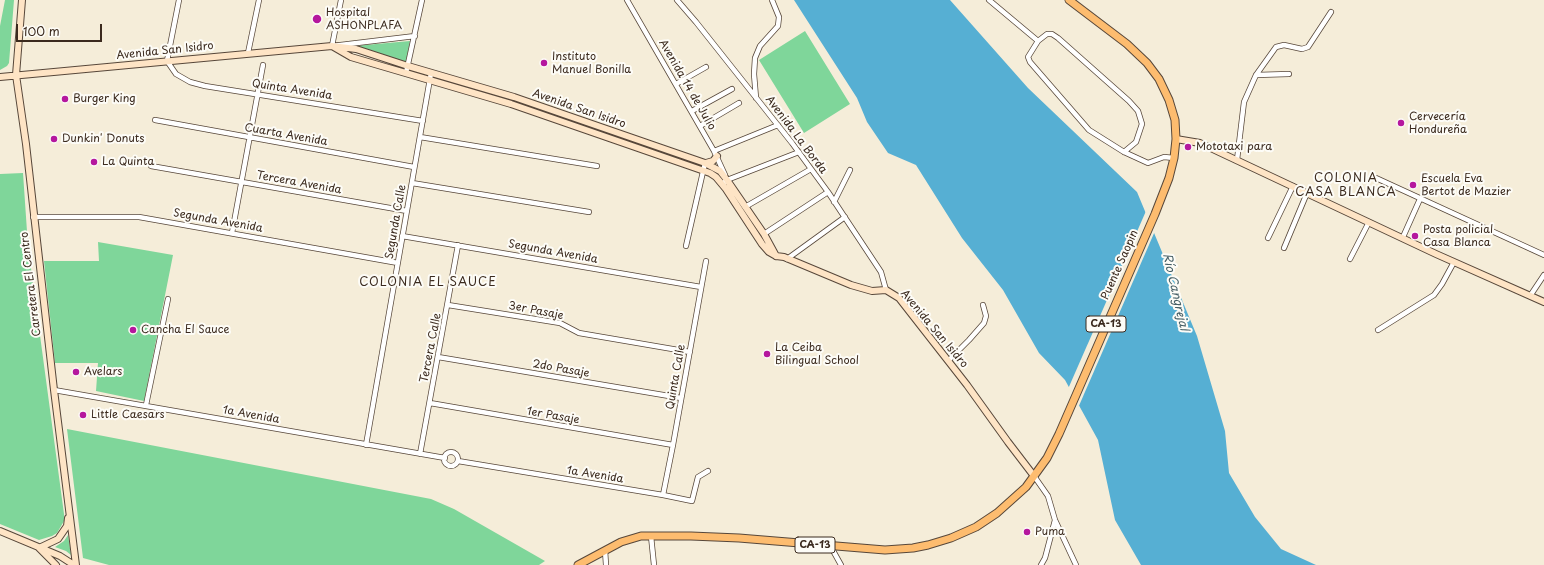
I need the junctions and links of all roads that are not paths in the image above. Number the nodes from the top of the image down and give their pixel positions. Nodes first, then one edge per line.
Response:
1 (22, 0) edge
2 (179, 0) edge
3 (260, 0) edge
4 (342, 0) edge
5 (422, 0) edge
6 (627, 0) edge
7 (678, 0) edge
8 (772, 0) edge
9 (989, 0) edge
10 (1069, 0) edge
11 (1331, 12) dead end
12 (415, 36) junction
13 (1038, 42) junction
14 (332, 46) junction
15 (248, 53) junction
16 (167, 61) junction
17 (263, 65) dead end
18 (408, 66) junction
19 (706, 67) dead end
20 (406, 73) junction
21 (431, 73) junction
22 (1289, 74) dead end
23 (1256, 75) junction
24 (16, 76) junction
25 (0, 77) edge
26 (430, 80) junction
27 (676, 84) junction
28 (732, 89) dead end
29 (258, 94) junction
30 (756, 98) junction
31 (739, 103) dead end
32 (692, 111) junction
33 (155, 120) dead end
34 (423, 121) junction
35 (778, 125) junction
36 (700, 126) junction
37 (420, 137) junction
38 (250, 138) junction
39 (1176, 139) junction
40 (799, 152) junction
41 (1124, 152) junction
42 (716, 153) junction
43 (1174, 158) junction
44 (1237, 160) junction
45 (705, 163) junction
46 (151, 166) dead end
47 (597, 166) dead end
48 (414, 167) junction
49 (810, 169) junction
50 (703, 170) junction
51 (850, 170) dead end
52 (1376, 178) dead end
53 (242, 182) junction
54 (725, 182) junction
55 (412, 183) junction
56 (1293, 186) junction
57 (828, 192) junction
58 (1307, 193) junction
59 (1420, 199) junction
60 (834, 202) junction
61 (745, 207) junction
62 (407, 211) junction
63 (589, 212) dead end
64 (33, 217) junction
65 (845, 217) junction
66 (1369, 222) junction
67 (753, 223) junction
68 (232, 233) junction
69 (764, 234) junction
70 (402, 236) junction
71 (1403, 237) junction
72 (1268, 238) dead end
73 (458, 245) junction
74 (686, 246) dead end
75 (1284, 248) dead end
76 (1544, 255) edge
77 (776, 256) junction
78 (787, 259) junction
79 (1350, 259) dead end
80 (706, 261) dead end
81 (1454, 262) junction
82 (398, 263) junction
83 (1544, 275) edge
84 (701, 286) junction
85 (886, 290) junction
86 (1530, 296) junction
87 (168, 298) dead end
88 (1544, 302) edge
89 (448, 305) junction
90 (983, 305) dead end
91 (1378, 330) dead end
92 (690, 352) junction
93 (438, 357) junction
94 (948, 360) junction
95 (54, 390) junction
96 (681, 398) junction
97 (430, 403) junction
98 (146, 405) junction
99 (673, 444) junction
100 (366, 445) junction
101 (420, 454) junction
102 (445, 458) junction
103 (458, 461) junction
104 (708, 471) dead end
105 (1034, 476) junction
106 (663, 495) junction
107 (69, 510) junction
108 (1055, 520) junction
109 (0, 531) edge
110 (651, 536) junction
111 (831, 547) junction
112 (39, 548) junction
113 (605, 550) junction
114 (56, 565) edge
115 (75, 565) edge
116 (578, 565) edge
117 (606, 565) edge
118 (654, 565) edge
119 (841, 565) edge
120 (1041, 565) edge
121 (1076, 565) edge

1 - 24 street, Carretera El Centro
2 - 16 street
3 - 15 street
4 - 14 street
5 - 12 street
6 - 27 street, Avenida 14 de Julio
7 - 30 street, Avenida La Borda
8 - 30 street
9 - 13 street
10 - 39 main road, CA-13
11 - 23 street
12 - 14 street, Avenida San Isidro
12 - 18 street
13 - 41 street
13 - 41 street
14 - 15 street, Avenida San Isidro
14 - 18 street, Avenida San Isidro
14 - 20 street, Avenida San Isidro
15 - 16 street, Avenida San Isidro
16 - 24 street, Avenida San Isidro
16 - 29 street, Quinta Avenida
17 - 29 street
18 - 20 street
18 - 21 street, Avenida San Isidro
19 - 27 street
20 - 26 street, Avenida San Isidro
21 - 26 street, Segunda Calle
21 - 45 street, Avenida San Isidro
22 - 23 street
23 - 44 street
24 - 25 street, Avenida San Isidro
24 - 64 street, Carretera El Centro
26 - 34 street, Segunda Calle
26 - 50 street, Avenida San Isidro
27 - 32 street, Avenida 14 de Julio
28 - 32 street
29 - 34 street, Quinta Avenida
29 - 38 street
30 - 35 street, Avenida La Borda
31 - 36 street
32 - 36 street, Avenida 14 de Julio
33 - 38 street, Cuarta Avenida
34 - 37 street, Segunda Calle
35 - 40 street, Avenida La Borda
35 - 42 street
36 - 42 street, Avenida 14 de Julio
37 - 47 street
37 - 48 street, Segunda Calle
38 - 48 street, Cuarta Avenida
38 - 53 street
39 - 43 main road, CA-13
39 - 44 street
40 - 49 street, Avenida La Borda
40 - 54 street
41 - 43 street
42 - 45 street
42 - 54 street, Avenida 14 de Julio
43 - 105 main road, Puente Saopin / CA-13
44 - 56 street
45 - 50 street
45 - 54 street, Avenida San Isidro
46 - 53 street, Tercera Avenida
48 - 55 street, Segunda Calle
49 - 57 street, Avenida La Borda
49 - 61 street
50 - 54 street, Avenida San Isidro
50 - 74 street
51 - 60 street
52 - 59 street
53 - 62 street, Tercera Avenida
53 - 68 street
54 - 61 street, Avenida San Isidro
54 - 67 street, Avenida San Isidro
55 - 62 street, Segunda Calle
55 - 63 street
56 - 58 street
56 - 72 street
57 - 60 street, Avenida La Borda
57 - 69 street
58 - 66 street
58 - 75 street
59 - 71 street
59 - 76 street
60 - 65 street, Avenida La Borda
61 - 67 street, Avenida San Isidro
62 - 70 street, Segunda Calle
64 - 68 street, Segunda Avenida
64 - 95 street, Carretera El Centro
65 - 78 street
65 - 85 street, Avenida La Borda
66 - 71 street
66 - 79 street
67 - 69 street, Avenida San Isidro
67 - 77 street, Avenida San Isidro
68 - 82 street, Segunda Avenida
69 - 77 street, Avenida San Isidro
70 - 73 street, Segunda Avenida
70 - 82 street, Segunda Calle
71 - 81 street
73 - 84 street, Segunda Avenida
73 - 89 street, Tercera Calle
77 - 78 street, Avenida San Isidro
78 - 85 street, Avenida San Isidro
80 - 84 street, Quinta Calle
81 - 86 street
81 - 91 street
82 - 100 street, Segunda Calle
83 - 86 street
84 - 92 street, Quinta Calle
85 - 94 street, Avenida San Isidro
86 - 88 street
87 - 98 street
89 - 92 street, 3er Pasaje
89 - 93 street, Tercera Calle
90 - 94 street
92 - 96 street, Quinta Calle
93 - 96 street, 2do Pasaje
93 - 97 street, Tercera Calle
94 - 105 street, Avenida San Isidro
95 - 98 street, 1a Avenida
95 - 107 street, Carretera El Centro
96 - 99 street, Quinta Calle
97 - 99 street, 1er Pasaje
97 - 101 street, Tercera Calle
98 - 100 street, 1a Avenida
99 - 106 street, Quinta Calle
100 - 101 street, 1a Avenida
101 - 102 street, 1a Avenida
102 - 103 street, 1a Avenida
102 - 103 street, 1a Avenida
103 - 106 street, 1a Avenida
104 - 106 street, 1a Avenida
105 - 108 street
105 - 111 main road, CA-13
107 - 112 street
107 - 115 street, Carretera El Centro
108 - 120 street
108 - 121 street
109 - 112 street
110 - 111 main road, CA-13
110 - 113 main road, CA-13
110 - 118 street
111 - 119 street
112 - 114 street
112 - 115 street
113 - 116 main road, CA-13
113 - 117 street

